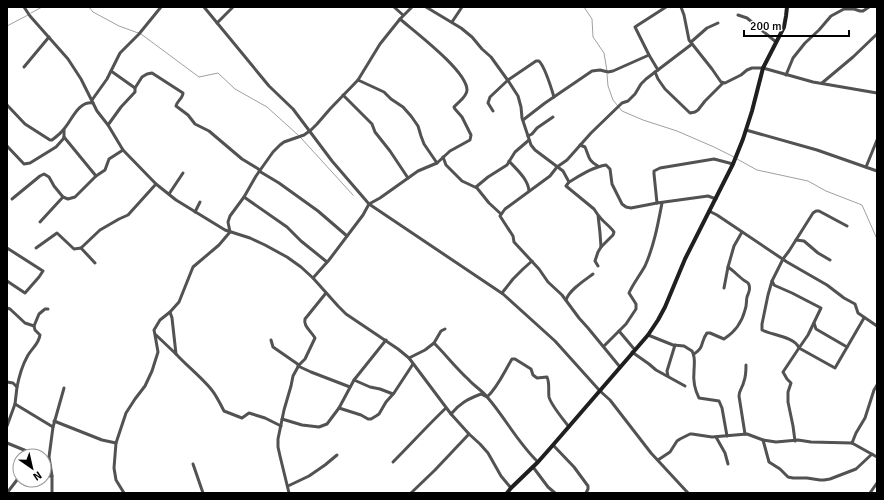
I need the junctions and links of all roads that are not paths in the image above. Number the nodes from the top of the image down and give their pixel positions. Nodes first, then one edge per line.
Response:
1 (24, 7) edge
2 (161, 7) edge
3 (204, 7) edge
4 (233, 7) edge
5 (394, 7) edge
6 (412, 7) edge
7 (426, 7) edge
8 (462, 7) edge
9 (666, 7) edge
10 (681, 7) edge
11 (787, 7) edge
12 (869, 7) edge
13 (403, 15) junction
14 (738, 15) dead end
15 (400, 19) junction
16 (452, 22) junction
17 (217, 23) junction
18 (718, 23) dead end
19 (877, 34) edge
20 (50, 37) junction
21 (776, 42) junction
22 (691, 43) junction
23 (648, 55) junction
24 (24, 67) dead end
25 (763, 68) junction
26 (111, 71) junction
27 (656, 71) junction
28 (786, 75) junction
29 (358, 80) junction
30 (508, 80) junction
31 (722, 83) junction
32 (822, 84) junction
33 (135, 88) junction
34 (877, 93) edge
35 (343, 96) junction
36 (554, 97) junction
37 (93, 101) junction
38 (7, 105) edge
39 (493, 111) dead end
40 (552, 117) dead end
41 (523, 120) junction
42 (108, 125) junction
43 (64, 130) junction
44 (746, 130) junction
45 (309, 132) junction
46 (59, 134) junction
47 (528, 136) junction
48 (64, 138) junction
49 (529, 140) junction
50 (877, 140) edge
51 (580, 145) junction
52 (7, 146) edge
53 (123, 150) junction
54 (443, 157) junction
55 (509, 161) junction
56 (437, 162) junction
57 (734, 163) junction
58 (598, 166) junction
59 (557, 167) junction
60 (866, 167) junction
61 (260, 170) junction
62 (877, 171) edge
63 (182, 173) dead end
64 (96, 176) junction
65 (408, 178) junction
66 (570, 182) junction
67 (156, 184) junction
68 (476, 187) junction
69 (529, 191) junction
70 (169, 194) junction
71 (63, 197) junction
72 (244, 197) junction
73 (716, 198) junction
74 (12, 199) dead end
75 (200, 202) dead end
76 (662, 203) junction
77 (369, 204) junction
78 (657, 204) junction
79 (710, 211) junction
80 (195, 212) junction
81 (501, 214) junction
82 (598, 215) junction
83 (40, 222) dead end
84 (847, 226) dead end
85 (230, 232) junction
86 (742, 232) junction
87 (347, 236) junction
88 (796, 240) junction
89 (601, 247) junction
90 (7, 248) edge
91 (36, 248) dead end
92 (81, 248) junction
93 (783, 259) junction
94 (830, 260) dead end
95 (532, 261) junction
96 (327, 262) junction
97 (95, 263) dead end
98 (598, 266) dead end
99 (728, 267) junction
100 (593, 274) dead end
101 (313, 278) junction
102 (7, 281) edge
103 (772, 282) junction
104 (724, 288) dead end
105 (326, 293) junction
106 (502, 293) junction
107 (566, 300) junction
108 (7, 308) edge
109 (48, 309) dead end
110 (170, 312) junction
111 (864, 318) junction
112 (814, 323) junction
113 (34, 326) junction
114 (877, 326) edge
115 (445, 329) dead end
116 (619, 330) junction
117 (156, 335) junction
118 (648, 335) junction
119 (271, 340) dead end
120 (386, 340) junction
121 (434, 343) junction
122 (675, 345) junction
123 (604, 346) junction
124 (847, 347) junction
125 (799, 348) junction
126 (633, 351) junction
127 (176, 354) junction
128 (694, 354) junction
129 (409, 358) junction
130 (413, 364) junction
131 (746, 365) dead end
132 (299, 366) junction
133 (620, 367) junction
134 (668, 376) junction
135 (354, 380) junction
136 (7, 382) edge
137 (877, 384) edge
138 (684, 386) dead end
139 (17, 387) junction
140 (350, 387) junction
141 (64, 388) dead end
142 (600, 391) junction
143 (393, 394) junction
144 (487, 397) junction
145 (15, 404) junction
146 (339, 408) junction
147 (446, 408) junction
148 (450, 414) junction
149 (282, 419) junction
150 (54, 421) junction
151 (7, 426) edge
152 (281, 426) junction
153 (53, 427) junction
154 (569, 427) junction
155 (469, 434) junction
156 (745, 434) junction
157 (727, 436) junction
158 (716, 437) junction
159 (763, 440) junction
160 (795, 441) junction
161 (7, 443) edge
162 (116, 443) junction
163 (852, 443) junction
164 (553, 445) junction
165 (19, 448) edge
166 (50, 448) edge
167 (872, 454) junction
168 (337, 455) dead end
169 (877, 457) edge
170 (658, 460) junction
171 (393, 462) dead end
172 (538, 462) junction
173 (193, 464) dead end
174 (728, 464) dead end
175 (533, 467) junction
176 (877, 483) edge
177 (288, 486) junction
178 (511, 488) junction
179 (124, 493) edge
180 (203, 493) edge
181 (289, 493) edge
182 (411, 493) edge
183 (507, 493) edge
184 (555, 493) edge
185 (586, 493) edge
186 (688, 493) edge
187 (870, 493) edge

1 - 20 street
2 - 26 street
3 - 17 street
4 - 17 street
5 - 13 street
6 - 13 street
7 - 16 street
8 - 16 street
9 - 23 street
10 - 22 street
11 - 21 street
12 - 28 street
13 - 15 street
14 - 21 street
15 - 29 street
15 - 54 street
16 - 30 street
17 - 45 street
18 - 22 street
19 - 32 street
20 - 24 street
20 - 37 street
21 - 25 street
22 - 27 street
22 - 31 street
23 - 27 street
23 - 36 street
25 - 28 street
25 - 31 street
25 - 44 street
26 - 33 street
26 - 37 street
27 - 31 street
27 - 51 street
28 - 32 street
29 - 35 street
29 - 56 street
30 - 36 street
30 - 39 street
30 - 41 street
32 - 34 street
33 - 42 street
33 - 61 street
35 - 45 street
35 - 65 street
36 - 41 street
37 - 42 street
37 - 43 street
38 - 46 street
40 - 47 street
41 - 47 street
42 - 53 street
43 - 46 street
43 - 48 street
44 - 57 street
44 - 60 street
45 - 61 street
45 - 77 street
46 - 48 street
47 - 49 street
48 - 52 street
48 - 64 street
49 - 55 street
49 - 59 street
50 - 60 street
51 - 58 street
51 - 59 street
53 - 64 street
53 - 67 street
54 - 56 street
54 - 68 street
55 - 68 street
55 - 69 street
56 - 65 street
57 - 73 street
57 - 78 street
58 - 66 street
58 - 78 street
59 - 66 street
59 - 69 street
60 - 62 street
61 - 72 street
61 - 87 street
63 - 70 street
64 - 71 street
65 - 77 street
66 - 82 street
67 - 70 street
67 - 92 street
68 - 81 street
69 - 81 street
70 - 80 street
71 - 74 street
71 - 83 street
72 - 85 street
72 - 96 street
73 - 76 street
73 - 79 street
75 - 80 street
76 - 78 street
76 - 116 street
77 - 87 street
77 - 106 street
79 - 86 street
79 - 118 street
80 - 85 street
81 - 95 street
82 - 89 street
82 - 89 street
84 - 88 street
85 - 101 street
85 - 110 street
86 - 93 street
86 - 99 street
87 - 96 street
88 - 93 street
88 - 94 street
89 - 98 street
90 - 102 street
91 - 92 street
92 - 97 street
93 - 103 street
93 - 111 street
95 - 106 street
95 - 107 street
96 - 101 street
99 - 104 street
99 - 128 street
100 - 107 street
101 - 105 street
103 - 112 street
103 - 125 street
105 - 120 street
105 - 132 street
106 - 142 street
107 - 123 street
108 - 113 street
109 - 113 street
110 - 117 street
110 - 127 street
111 - 114 street
111 - 124 street
112 - 124 street
112 - 125 street
113 - 139 street
115 - 121 street
116 - 123 street
116 - 126 street
117 - 127 street
117 - 162 street
118 - 122 street
118 - 126 street
119 - 132 street
120 - 129 street
120 - 135 street
121 - 129 street
121 - 144 street
122 - 128 street
122 - 134 street
123 - 133 street
124 - 125 street
125 - 160 street
126 - 133 street
126 - 134 street
127 - 152 street
128 - 157 street
129 - 130 street
130 - 143 street
130 - 147 street
131 - 156 street
132 - 140 street
132 - 149 street
133 - 142 street
134 - 138 street
135 - 140 street
135 - 143 street
136 - 139 street
137 - 163 street
139 - 145 street
140 - 146 street
141 - 150 street
142 - 154 street
142 - 170 street
143 - 146 street
144 - 148 street
144 - 154 street
144 - 172 street
145 - 151 street
145 - 153 street
146 - 149 street
147 - 148 street
147 - 171 street
148 - 155 street
149 - 152 street
150 - 153 street
150 - 162 street
152 - 177 street
153 - 166 street
154 - 164 street
155 - 178 street
155 - 182 street
156 - 157 street
156 - 159 street
157 - 158 street
158 - 170 street
158 - 174 street
159 - 160 street
159 - 167 street
160 - 163 street
161 - 165 street
162 - 179 street
163 - 167 street
164 - 172 street
164 - 185 street
167 - 169 street
168 - 177 street
170 - 186 street
172 - 175 street
173 - 180 street
175 - 178 street
175 - 184 street
176 - 187 street
177 - 181 street
178 - 183 street

